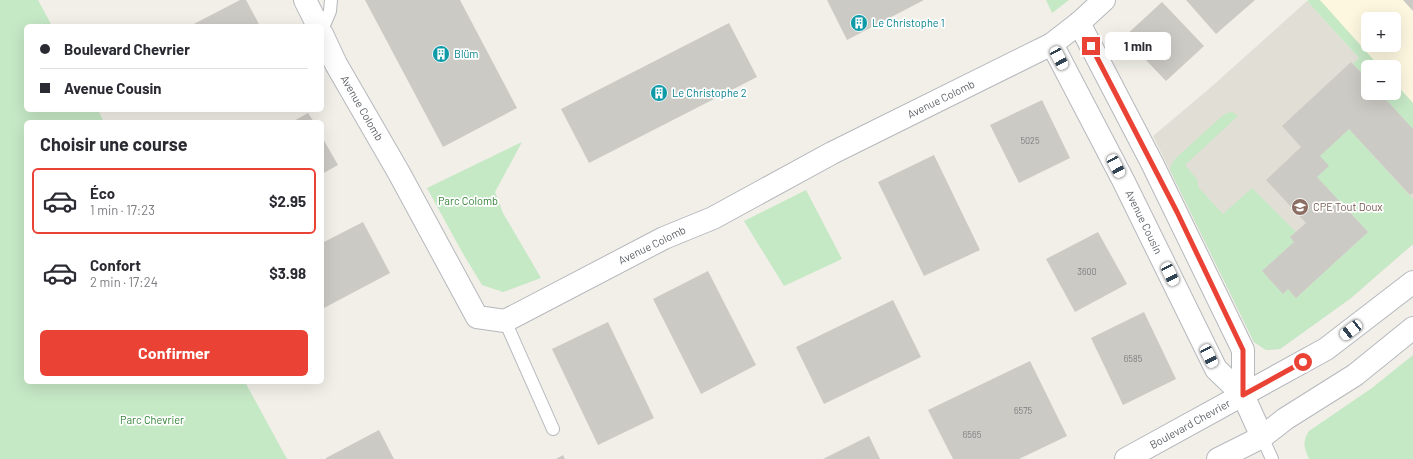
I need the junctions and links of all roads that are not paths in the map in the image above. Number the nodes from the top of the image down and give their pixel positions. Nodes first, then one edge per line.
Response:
1 (305, 0) edge
2 (331, 0) edge
3 (1104, 0) edge
4 (1079, 23) junction
5 (317, 24) edge
6 (324, 25) edge
7 (324, 38) edge
8 (1052, 44) junction
9 (1413, 282) edge
10 (505, 321) junction
11 (1413, 328) edge
12 (1243, 395) junction
13 (553, 429) dead end
14 (1262, 437) junction
15 (1126, 459) edge
16 (1218, 459) edge
17 (1272, 459) edge

1 - 5 street
2 - 6 lane
3 - 4 street, Avenue Colomb
4 - 8 street, Avenue Colomb
4 - 12 street, Avenue Cousin
7 - 10 street, Avenue Colomb
8 - 10 street, Avenue Colomb
8 - 12 street, Avenue Cousin
9 - 12 street, Boulevard Chevrier
10 - 13 lane
11 - 14 street
12 - 14 street, Avenue Cousin
12 - 15 street, Boulevard Chevrier
14 - 16 street
14 - 17 lane

